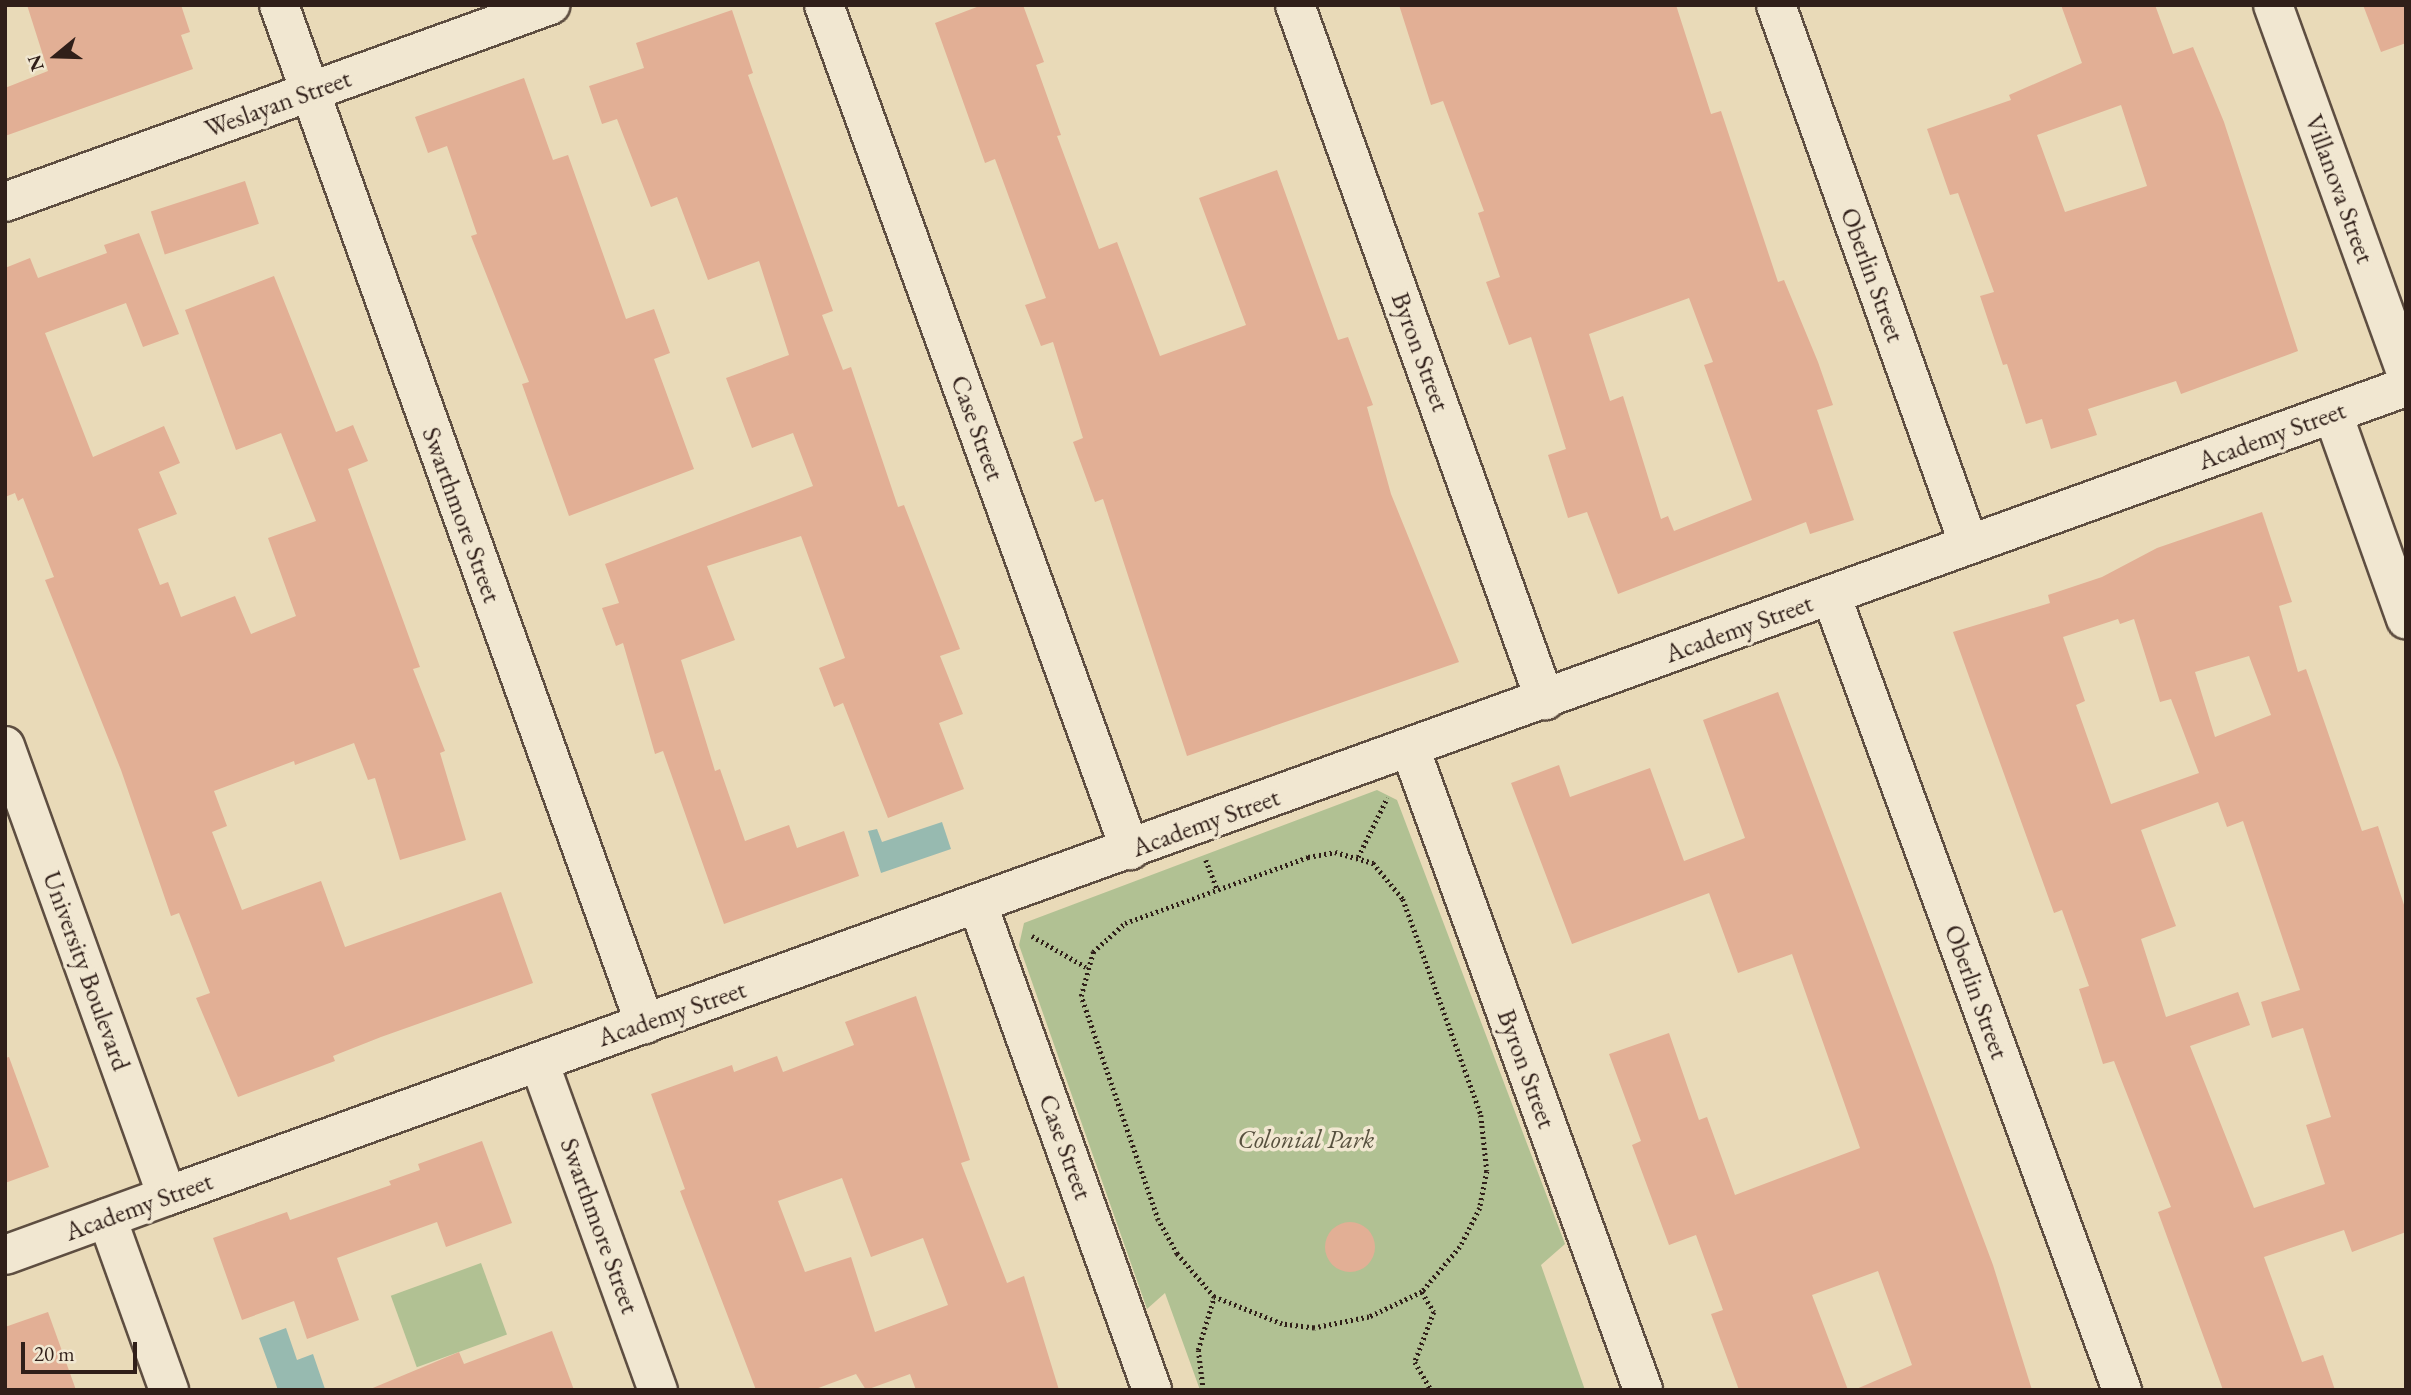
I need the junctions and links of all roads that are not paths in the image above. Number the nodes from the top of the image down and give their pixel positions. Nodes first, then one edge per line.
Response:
1 (279, 5) edge
2 (551, 5) edge
3 (824, 5) edge
4 (1295, 5) edge
5 (1776, 5) edge
6 (2273, 5) edge
7 (310, 93) junction
8 (5, 202) edge
9 (2406, 372) edge
10 (2406, 387) edge
11 (2333, 414) junction
12 (1969, 545) junction
13 (1831, 595) junction
14 (2406, 619) edge
15 (1545, 700) junction
16 (5, 746) edge
17 (1410, 748) junction
18 (1130, 850) junction
19 (978, 905) junction
20 (645, 1024) junction
21 (539, 1062) junction
22 (167, 1196) junction
23 (107, 1218) junction
24 (5, 1255) edge
25 (169, 1390) edge
26 (658, 1390) edge
27 (1152, 1390) edge
28 (1643, 1390) edge
29 (2122, 1390) edge

1 - 7 street, Swarthmore Street
2 - 7 street, Weslayan Street
3 - 18 street, Case Street
4 - 15 street, Byron Street
5 - 12 street, Oberlin Street
6 - 9 street, Villanova Street
7 - 8 street, Weslayan Street
7 - 20 street, Swarthmore Street
10 - 11 street, Academy Street
11 - 12 street, Academy Street
11 - 14 street
12 - 13 street, Academy Street
13 - 15 street, Academy Street
13 - 29 street, Oberlin Street
15 - 17 street, Academy Street
16 - 22 street, University Boulevard
17 - 18 street, Academy Street
17 - 28 street, Byron Street
18 - 19 street, Academy Street
19 - 20 street, Academy Street
19 - 27 street, Case Street
20 - 21 street, Academy Street
21 - 22 street, Academy Street
21 - 26 street, Swarthmore Street
22 - 23 street, Academy Street
23 - 24 street, Academy Street
23 - 25 street

